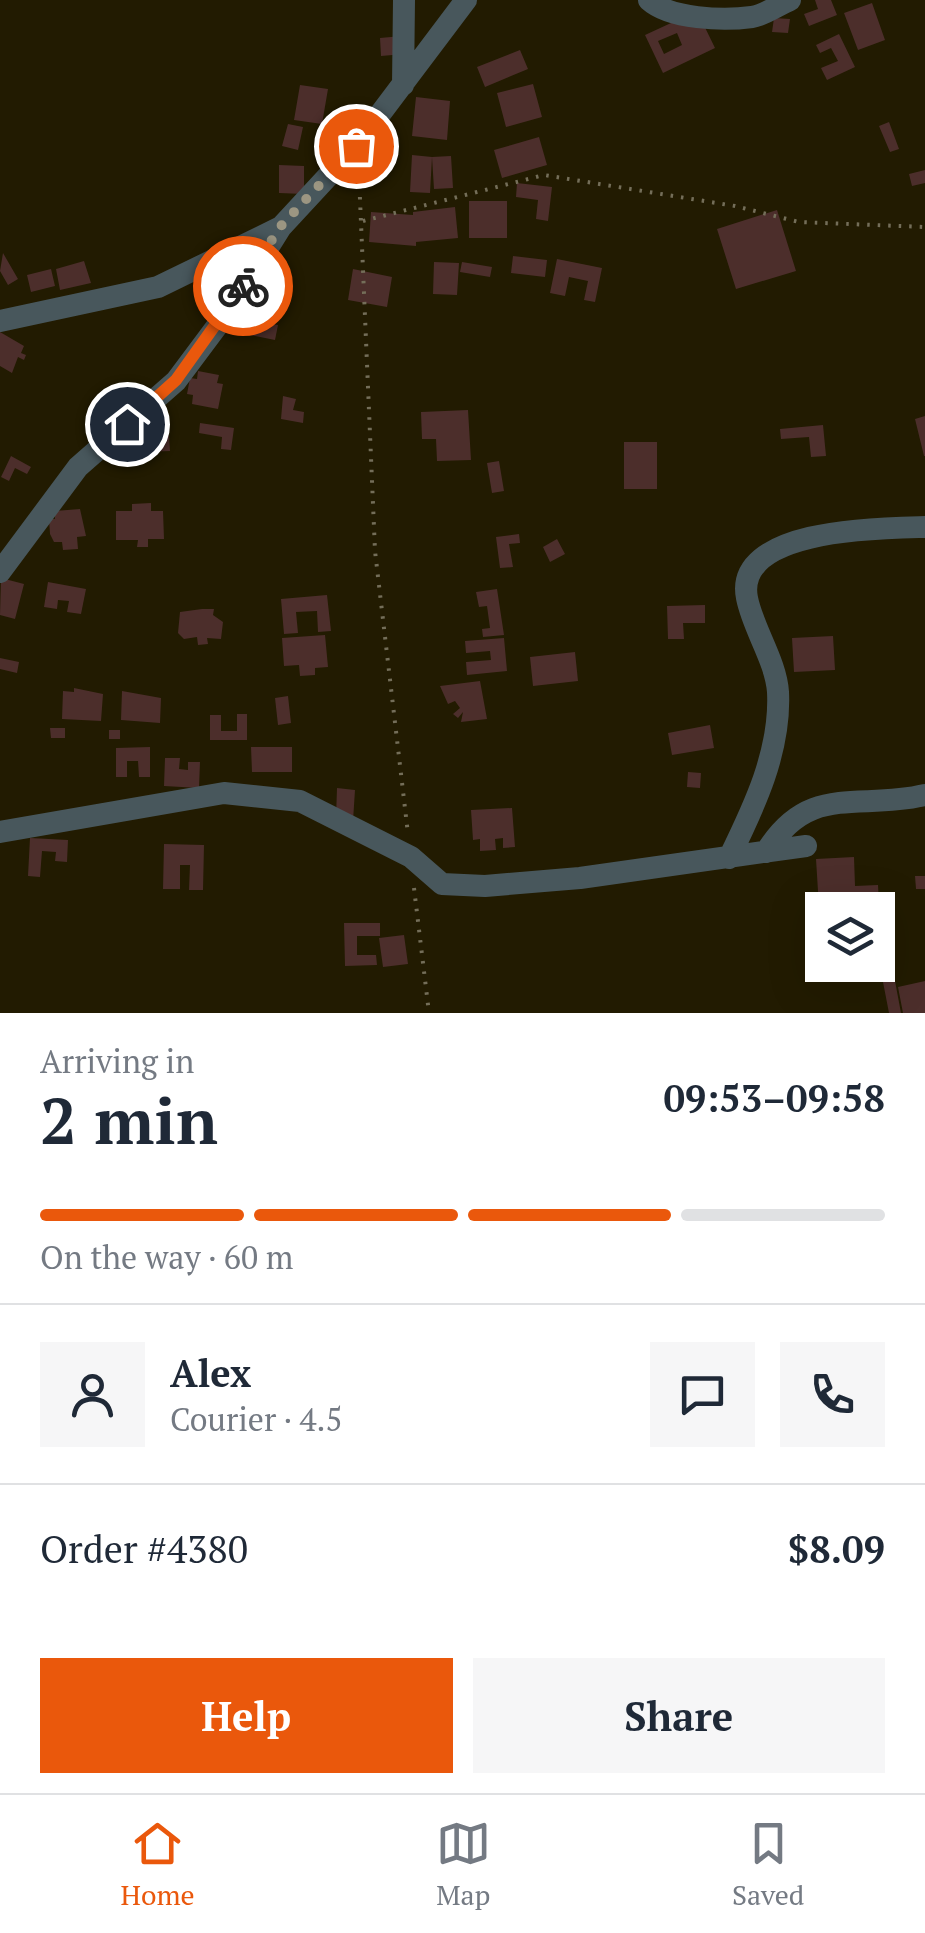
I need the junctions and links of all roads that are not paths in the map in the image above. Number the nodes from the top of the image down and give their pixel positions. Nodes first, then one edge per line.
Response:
1 (404, 0) edge
2 (466, 0) edge
3 (649, 0) edge
4 (790, 0) edge
5 (403, 86) junction
6 (280, 227) junction
7 (0, 320) edge
8 (925, 527) edge
9 (0, 572) edge
10 (925, 794) edge
11 (0, 832) edge
12 (806, 846) dead end
13 (766, 852) junction
14 (729, 858) junction

1 - 5 street
2 - 5 street
3 - 4 street
5 - 6 street
6 - 7 street
6 - 9 street
8 - 14 street
10 - 13 street
11 - 14 street
12 - 13 street
13 - 14 street

